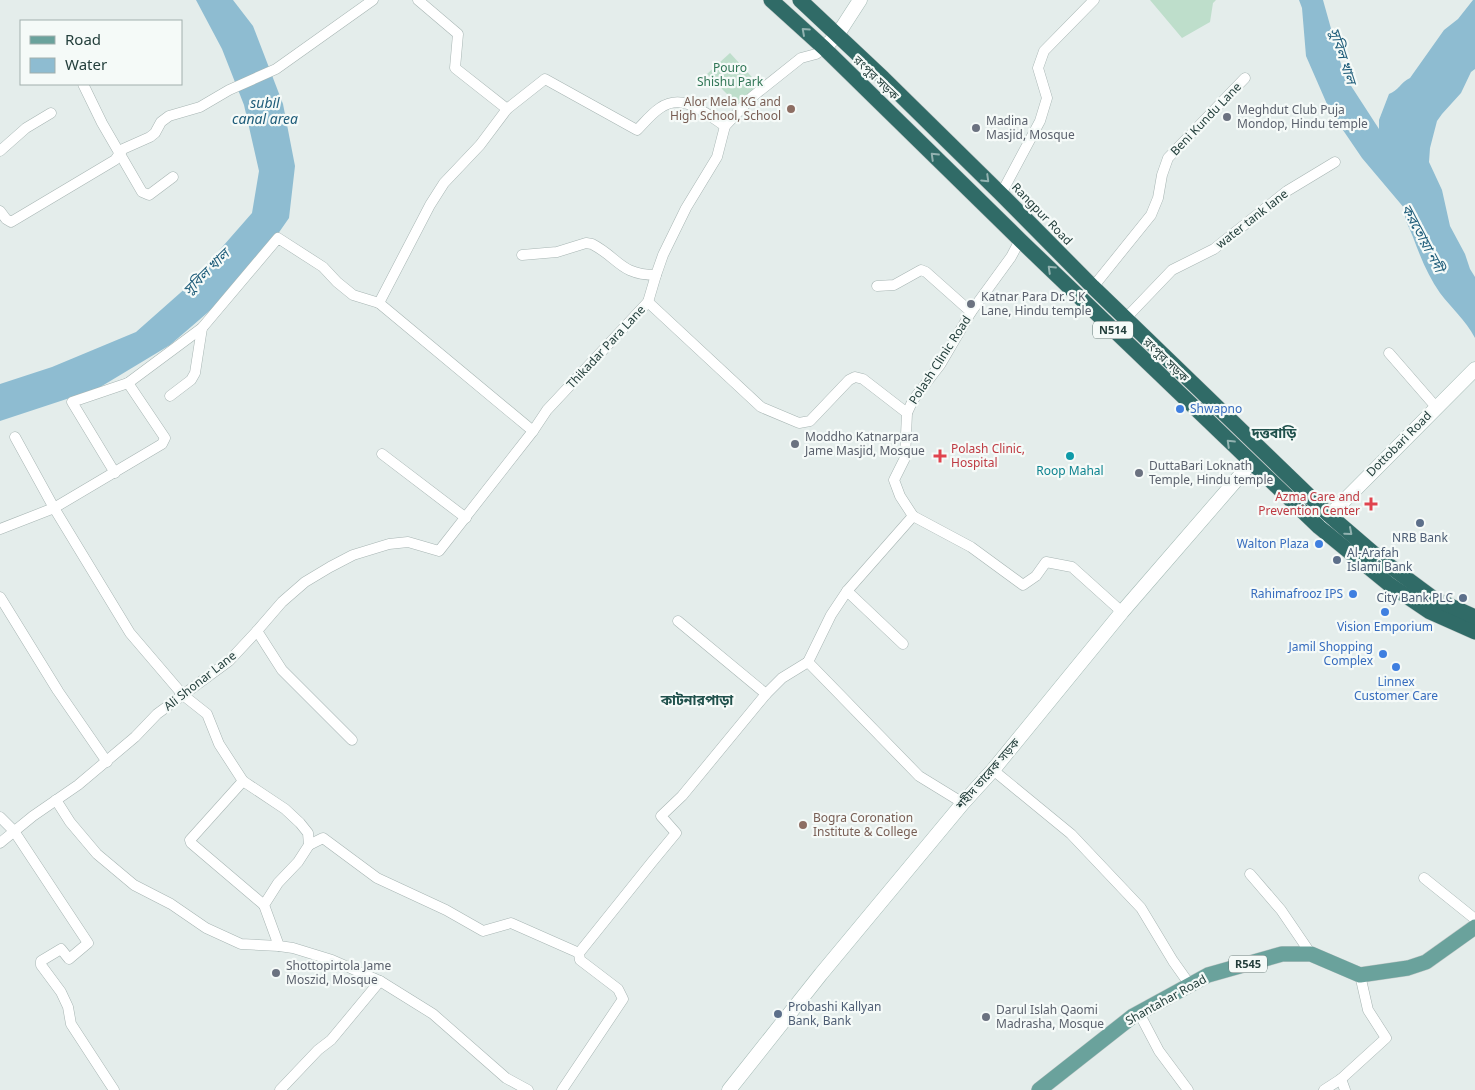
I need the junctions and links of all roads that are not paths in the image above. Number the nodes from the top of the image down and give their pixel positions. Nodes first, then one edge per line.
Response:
1 (374, 0) edge
2 (418, 0) edge
3 (771, 0) edge
4 (800, 0) edge
5 (860, 0) edge
6 (1094, 0) edge
7 (838, 34) junction
8 (824, 48) junction
9 (1246, 78) dead end
10 (83, 85) edge
11 (507, 109) junction
12 (51, 113) dead end
13 (725, 126) junction
14 (0, 151) edge
15 (119, 154) junction
16 (1335, 162) dead end
17 (172, 178) dead end
18 (1001, 194) junction
19 (0, 211) edge
20 (1020, 240) junction
21 (522, 254) dead end
22 (656, 275) junction
23 (877, 286) dead end
24 (1092, 287) junction
25 (648, 302) junction
26 (379, 303) junction
27 (971, 312) junction
28 (1126, 318) junction
29 (202, 328) junction
30 (1389, 354) dead end
31 (1475, 369) edge
32 (128, 383) junction
33 (170, 396) dead end
34 (1436, 407) junction
35 (907, 412) junction
36 (532, 431) junction
37 (15, 437) dead end
38 (1262, 451) junction
39 (382, 454) dead end
40 (1251, 463) junction
41 (115, 473) junction
42 (54, 508) junction
43 (1329, 515) junction
44 (913, 516) junction
45 (466, 518) junction
46 (1319, 527) junction
47 (0, 529) edge
48 (439, 551) joint
49 (847, 592) junction
50 (0, 597) edge
51 (1122, 612) junction
52 (1475, 617) edge
53 (678, 621) dead end
54 (257, 631) junction
55 (1475, 632) edge
56 (903, 644) dead end
57 (808, 662) junction
58 (766, 694) junction
59 (183, 695) junction
60 (352, 740) dead end
61 (106, 762) junction
62 (993, 770) junction
63 (243, 781) junction
64 (56, 800) junction
65 (963, 804) junction
66 (0, 817) edge
67 (14, 832) junction
68 (0, 843) edge
69 (309, 845) junction
70 (1250, 874) dead end
71 (1424, 878) dead end
72 (264, 905) junction
73 (1475, 919) edge
74 (1475, 927) edge
75 (279, 946) junction
76 (579, 953) junction
77 (1312, 954) junction
78 (1360, 975) junction
79 (380, 981) junction
80 (1190, 985) junction
81 (1139, 1013) junction
82 (1341, 1079) junction
83 (114, 1090) edge
84 (280, 1090) edge
85 (528, 1090) edge
86 (562, 1090) edge
87 (729, 1090) edge
88 (1039, 1090) edge
89 (1188, 1090) edge
90 (1324, 1090) edge
91 (1345, 1090) edge

1 - 15 street
2 - 11 street
8 -> 3 highway, রংপুর সড়ক / N514
4 - 7 highway, Rangpur Road / N514
5 - 7 street
6 - 18 street
7 - 8 street
7 -> 18 highway, Rangpur Road / N514
8 - 13 street, Thikadar Para Lane
20 -> 8 highway, রংপুর সড়ক / N514
9 - 24 street, Beni Kundu Lane
10 - 15 street
11 - 13 street
11 - 26 street
12 - 14 street
13 - 22 street, Thikadar Para Lane
15 - 17 street
15 - 19 street
16 - 28 street, water tank lane
18 - 24 highway, Rangpur Road / N514
20 - 27 street, Polash Clinic Road
40 -> 20 highway, রংপুর সড়ক / N514
21 - 22 street
22 - 25 street, Thikadar Para Lane
23 - 27 street
24 - 28 highway, Rangpur Road / N514
25 - 35 street
25 - 36 street, Thikadar Para Lane
26 - 29 street
26 - 36 street
27 - 35 street, Polash Clinic Road
28 - 38 highway, Rangpur Road / N514
29 - 32 street
29 - 33 street
30 - 34 street
31 - 34 street, Dottobari Road
32 - 41 street
32 - 41 street
34 - 43 street, Dottobari Road
35 - 44 street, Polash Clinic Road
36 - 45 street, Thikadar Para Lane
37 - 42 street
38 - 40 highway
38 - 43 highway, N514
39 - 45 street
40 - 46 highway, রংপুর সড়ক / N514
40 - 51 street, শহীদ তারেক সড়ক
41 - 42 street
42 - 47 street
42 - 59 street
43 - 46 street, Dottobari Road
43 -> 52 highway, N514
44 - 49 street
44 - 51 street
45 - 48 street, Thikadar Para Lane
46 - 55 highway, রংপুর সড়ক / N514
48 - 54 street, Ali Shonar Lane
49 - 56 street
49 - 57 street
50 - 61 street
51 - 62 street, শহীদ তারেক সড়ক
53 - 58 street
54 - 59 street, Ali Shonar Lane
54 - 60 street
57 - 58 street
57 - 65 street
58 - 76 street
59 - 61 street, Ali Shonar Lane
59 - 63 street
61 - 64 street, Ali Shonar Lane
62 - 65 street, শহীদ তারেক সড়ক
62 - 80 street
63 - 69 street
63 - 72 street
64 - 67 street, Ali Shonar Lane
64 - 75 street
65 - 87 street, শহীদ তারেক সড়ক
66 - 67 street
67 - 68 street, Ali Shonar Lane
67 - 83 street
69 - 72 street
69 - 76 street
70 - 77 street
71 - 73 street
72 - 75 street
74 - 78 main road
75 - 79 street
76 - 86 street
77 - 78 main road, Shantahar Road / R545
77 - 80 main road, Shantahar Road / R545
78 - 82 street
79 - 84 street
79 - 85 street
80 - 81 main road, Shantahar Road / R545
81 - 88 main road, Shantahar Road / R545
81 - 89 street
82 - 90 street
82 - 91 street

